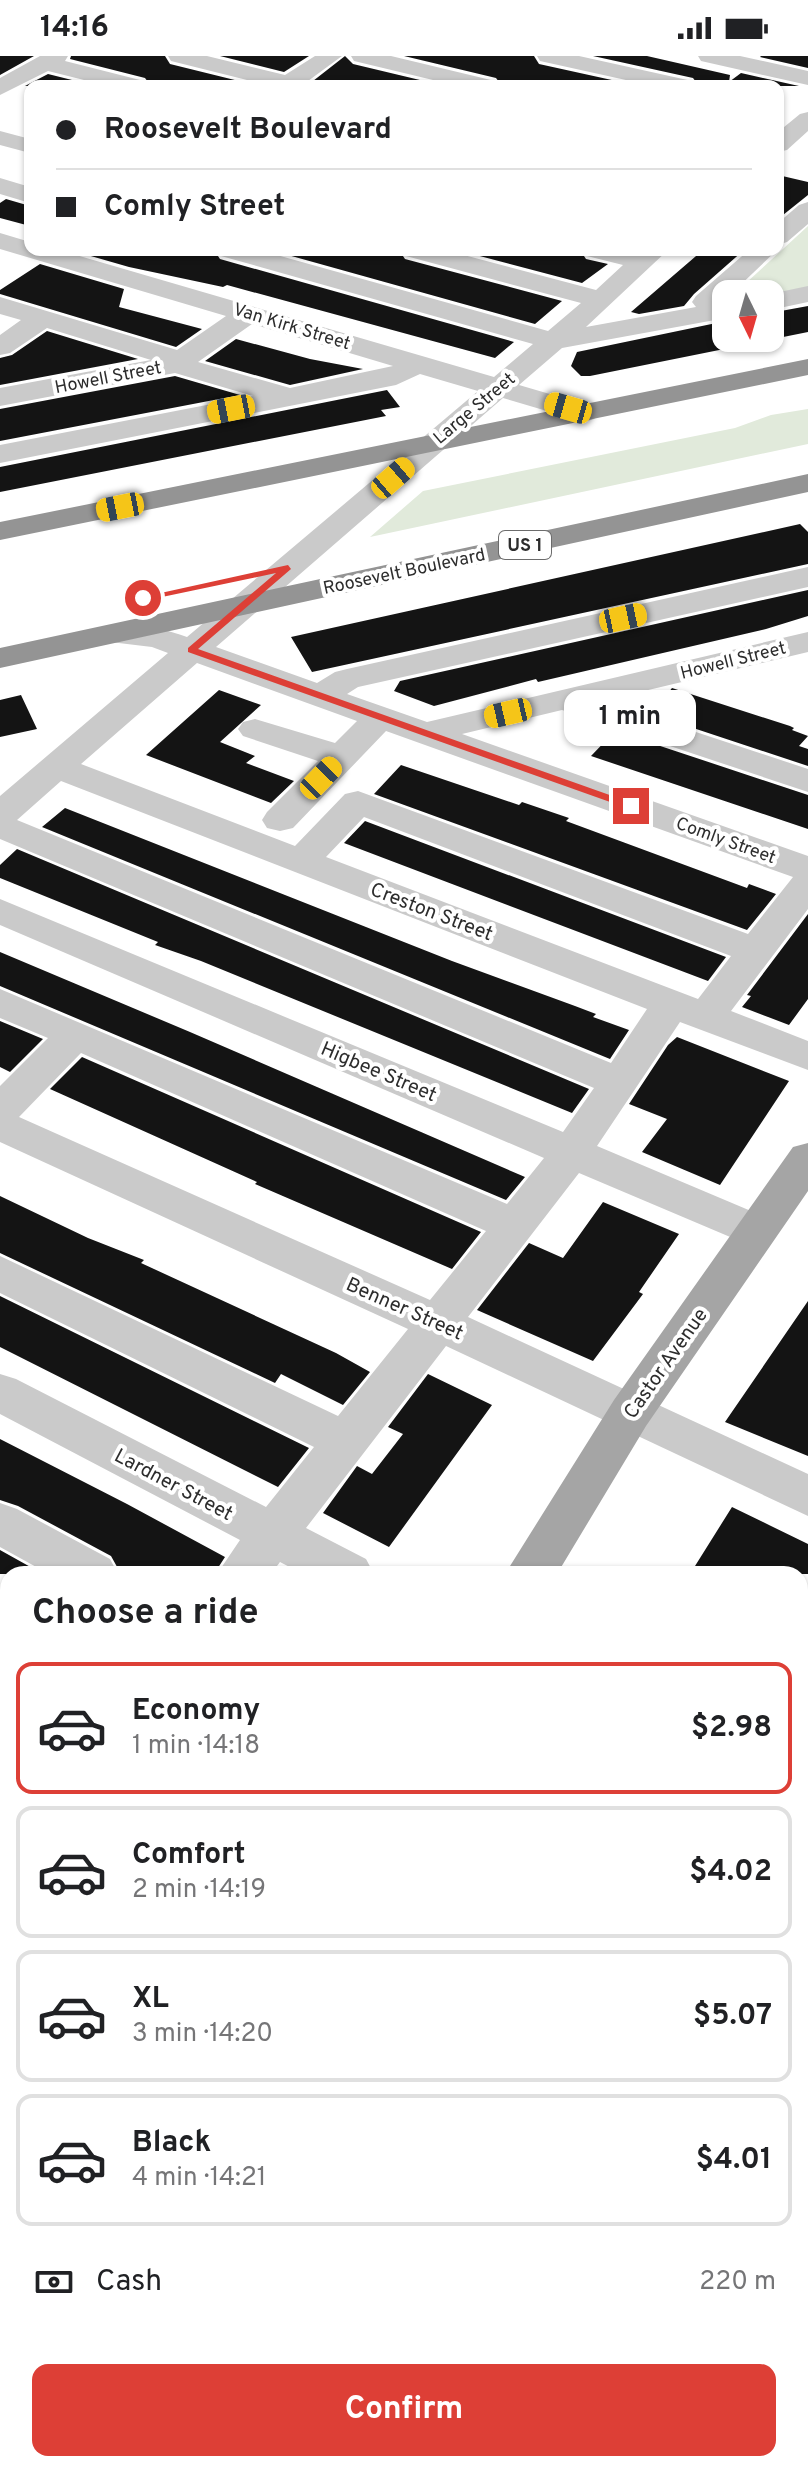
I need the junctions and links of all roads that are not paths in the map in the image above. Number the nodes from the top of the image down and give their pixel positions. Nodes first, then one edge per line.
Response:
1 (179, 56) edge
2 (331, 56) edge
3 (362, 56) edge
4 (548, 56) edge
5 (709, 56) edge
6 (51, 60) edge
7 (808, 78) edge
8 (116, 80) edge
9 (272, 80) edge
10 (298, 80) edge
11 (462, 80) edge
12 (657, 80) edge
13 (0, 91) edge
14 (24, 100) edge
15 (801, 114) edge
16 (0, 138) edge
17 (24, 144) edge
18 (784, 152) edge
19 (0, 186) edge
20 (24, 193) edge
21 (784, 200) edge
22 (808, 208) edge
23 (784, 231) edge
24 (39, 256) edge
25 (251, 256) edge
26 (437, 256) edge
27 (648, 256) edge
28 (759, 256) edge
29 (738, 280) edge
30 (808, 294) edge
31 (784, 299) edge
32 (601, 300) junction
33 (0, 305) edge
34 (712, 307) edge
35 (249, 313) junction
36 (43, 318) junction
37 (553, 341) junction
38 (0, 347) edge
39 (179, 363) junction
40 (417, 363) junction
41 (808, 367) edge
42 (499, 387) junction
43 (0, 397) edge
44 (288, 397) junction
45 (746, 408) dead end
46 (584, 413) junction
47 (433, 443) junction
48 (0, 454) edge
49 (808, 456) edge
50 (393, 478) junction
51 (808, 483) edge
52 (0, 531) edge
53 (0, 558) edge
54 (288, 567) junction
55 (808, 577) edge
56 (243, 606) junction
57 (0, 629) edge
58 (114, 634) junction
59 (808, 642) edge
60 (191, 650) junction
61 (0, 658) edge
62 (320, 696) junction
63 (565, 700) junction
64 (380, 717) junction
65 (255, 729) dead end
66 (424, 733) junction
67 (341, 757) junction
68 (56, 767) junction
69 (808, 781) edge
70 (0, 815) edge
71 (280, 820) dead end
72 (0, 826) edge
73 (302, 860) junction
74 (808, 869) edge
75 (808, 883) edge
76 (0, 911) edge
77 (756, 951) junction
78 (0, 1002) edge
79 (689, 1010) junction
80 (75, 1035) junction
81 (808, 1056) edge
82 (619, 1082) junction
83 (0, 1111) edge
84 (0, 1125) edge
85 (571, 1153) junction
86 (808, 1158) edge
87 (514, 1225) junction
88 (757, 1231) junction
89 (0, 1273) edge
90 (438, 1323) junction
91 (0, 1392) edge
92 (630, 1413) junction
93 (345, 1441) junction
94 (808, 1496) edge
95 (0, 1523) edge
96 (272, 1534) junction
97 (78, 1566) edge
98 (248, 1566) edge
99 (334, 1566) edge
100 (535, 1566) edge

1 - 9 street
2 - 10 street
3 - 11 street
4 - 12 street
5 - 7 street
6 - 8 street
6 - 13 street
13 - 14 street
15 - 18 street
16 - 17 street
19 - 20 street
21 - 22 street
22 - 23 street
24 - 35 street, Van Kirk Street
25 - 37 street
26 - 32 street
27 - 32 street, Large Street
28 - 29 street
30 - 31 street
32 - 37 street, Large Street
33 - 36 street
34 - 37 street
35 - 39 street, Howell Street
35 - 40 street, Van Kirk Street
36 - 38 street
36 - 39 street
37 - 42 street, Large Street
39 - 43 street, Howell Street
39 - 44 street
40 - 42 street, Van Kirk Street
40 - 44 street
41 - 46 highway
42 - 46 street, Van Kirk Street
42 - 47 street, Large Street
44 - 48 street
45 - 50 highway
46 - 47 highway
47 - 50 street, Large Street
47 - 52 highway
49 - 54 highway, Roosevelt Boulevard / US 1
50 - 53 highway
50 - 54 street, Large Street
51 - 56 highway, Roosevelt Boulevard / US 1
54 - 56 street, Large Street
54 - 57 highway, Roosevelt Boulevard / US 1
55 - 62 street
56 - 58 highway, Roosevelt Boulevard / US 1
56 - 60 street, Large Street
58 - 60 street, Comly Street
58 - 61 highway, Roosevelt Boulevard / US 1
59 - 63 street, Howell Street
60 - 62 street, Comly Street
60 - 68 street, Large Street
62 - 64 street, Comly Street
63 - 66 street, Howell Street
63 - 69 street
64 - 66 street, Comly Street
64 - 67 street
65 - 67 street
66 - 74 street, Comly Street
67 - 71 street
68 - 70 street, Large Street
68 - 73 street, Creston Street
72 - 82 street
73 - 77 street
73 - 79 street, Creston Street
75 - 77 street
76 - 85 street, Higbee Street
77 - 79 street
78 - 80 street
79 - 81 street, Creston Street
79 - 82 street
80 - 83 street
80 - 87 street
82 - 85 street
84 - 90 street, Benner Street
85 - 87 street
85 - 88 street, Higbee Street
86 - 88 main road, Castor Avenue
87 - 90 street
88 - 92 main road, Castor Avenue
89 - 93 street
90 - 92 street, Benner Street
90 - 93 street
91 - 96 street, Lardner Street
92 - 94 street, Benner Street
92 - 100 main road, Castor Avenue
93 - 96 street
95 - 97 street
96 - 98 street
96 - 99 street, Lardner Street

